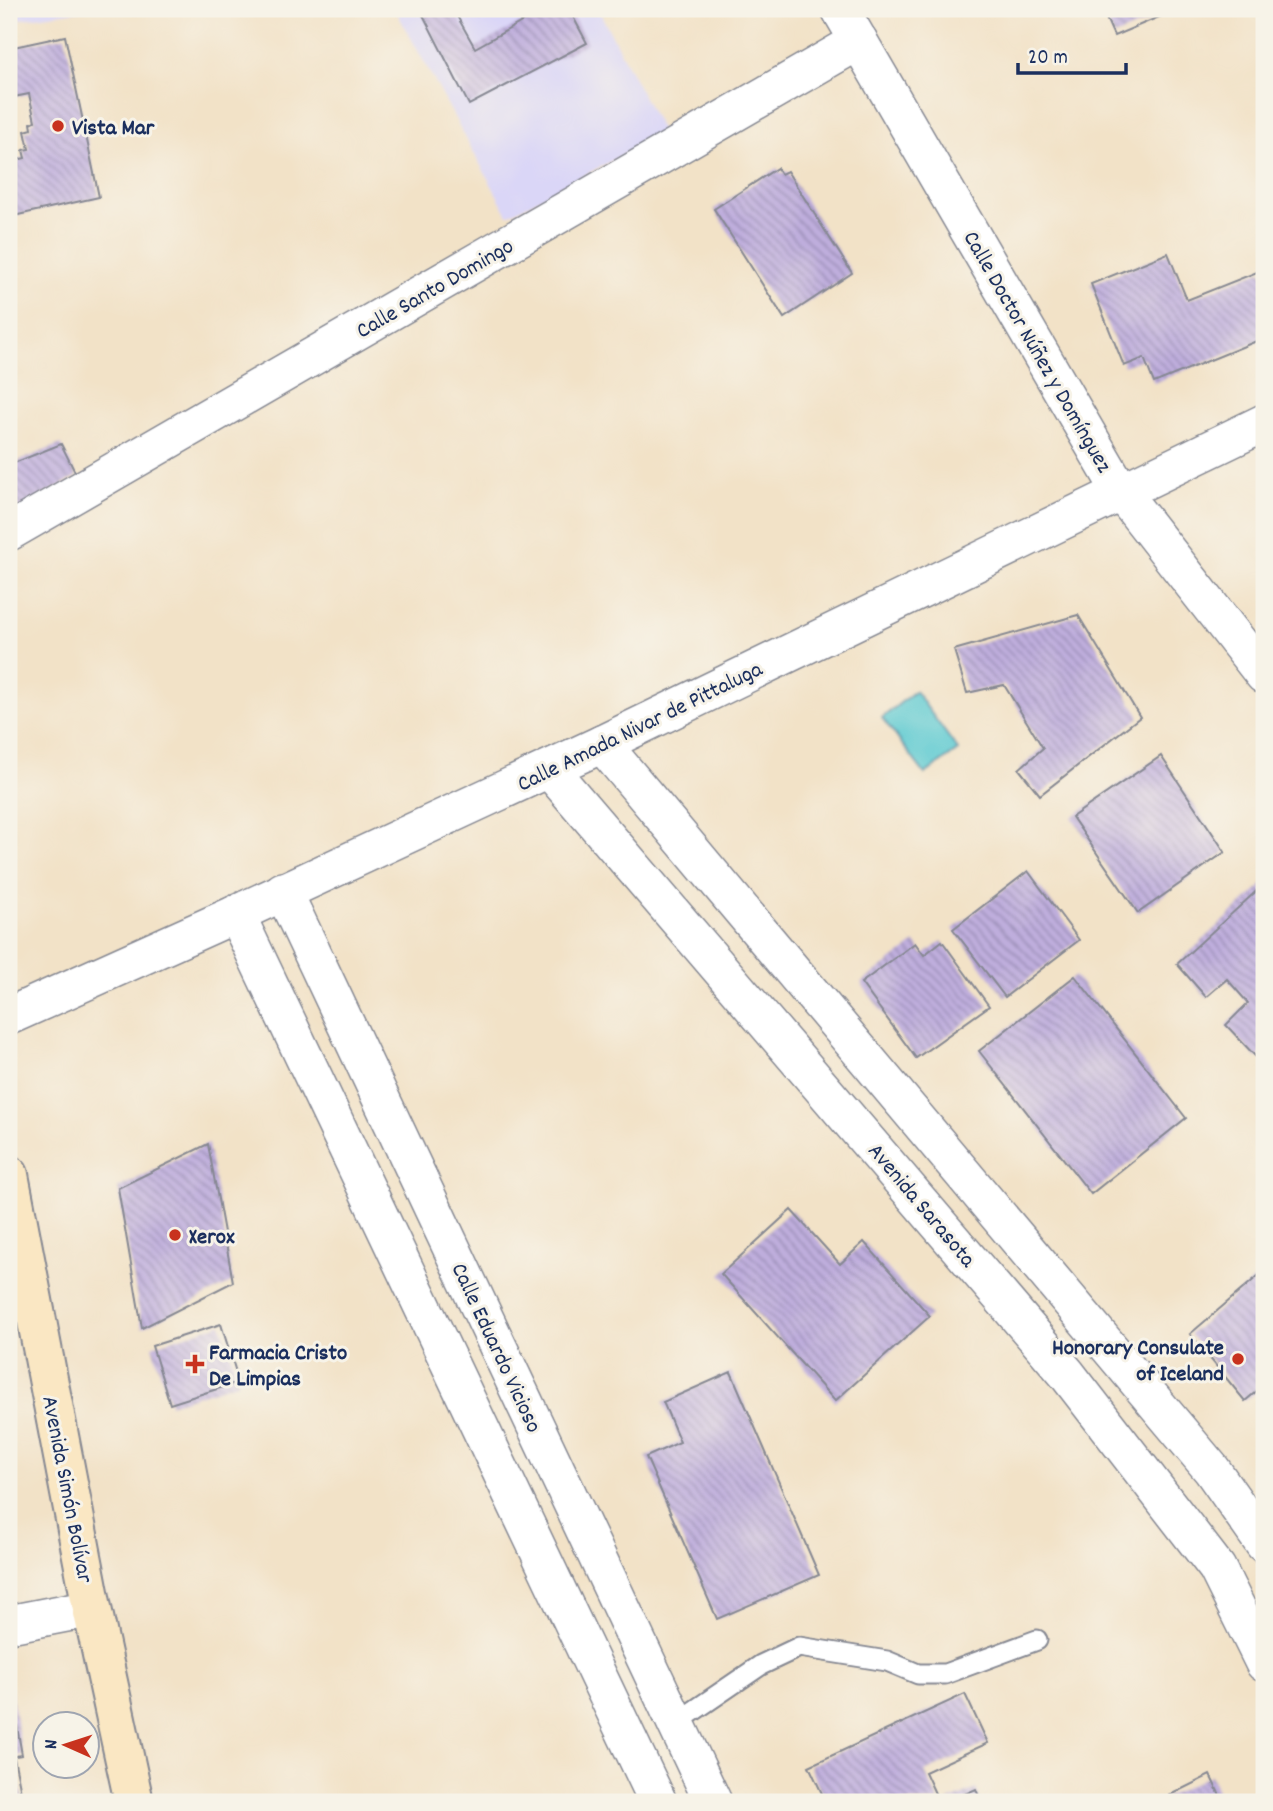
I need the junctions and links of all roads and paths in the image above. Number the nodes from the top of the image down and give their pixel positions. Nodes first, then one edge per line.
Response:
1 (839, 9) edge
2 (859, 41) junction
3 (1264, 423) edge
4 (1121, 492) junction
5 (9, 533) edge
6 (1264, 675) edge
7 (602, 744) junction
8 (549, 769) junction
9 (283, 891) junction
10 (236, 914) junction
11 (816, 998) junction
12 (9, 1016) edge
13 (777, 1033) junction
14 (9, 1175) edge
15 (1104, 1342) junction
16 (1068, 1374) junction
17 (1264, 1544) edge
18 (92, 1608) junction
19 (9, 1624) edge
20 (1037, 1640) dead end
21 (647, 1660) junction
22 (1264, 1663) edge
23 (603, 1684) junction
24 (677, 1724) junction
25 (134, 1802) edge
26 (658, 1802) edge
27 (713, 1802) edge

1 - 2 street, Calle Doctor Núñez y Domínguez
2 - 4 street, Calle Doctor Núñez y Domínguez
2 - 5 street, Calle Santo Domingo
3 - 4 street, Calle Amada Nivar de Pittaluga
4 - 6 street, Calle Doctor Núñez y Domínguez
4 - 7 street, Calle Amada Nivar de Pittaluga
7 - 8 street, Calle Amada Nivar de Pittaluga
7 - 11 street
8 - 9 street, Calle Amada Nivar de Pittaluga
8 - 13 street, Avenida Sarasota
9 - 10 street, Calle Amada Nivar de Pittaluga
9 - 21 street, Calle Eduardo Vicioso
10 - 12 street, Calle Amada Nivar de Pittaluga
10 - 23 street
11 - 13 street
11 - 15 street
13 - 16 street, Avenida Sarasota
14 - 18 main road, Avenida Simón Bolívar
15 - 16 street
15 - 17 street
16 - 22 street, Avenida Sarasota
18 - 19 street
18 - 25 main road, Avenida Simón Bolívar
20 - 24 lane
21 - 23 street
21 - 24 street, Calle Eduardo Vicioso
23 - 26 street
24 - 27 street, Calle Eduardo Vicioso

